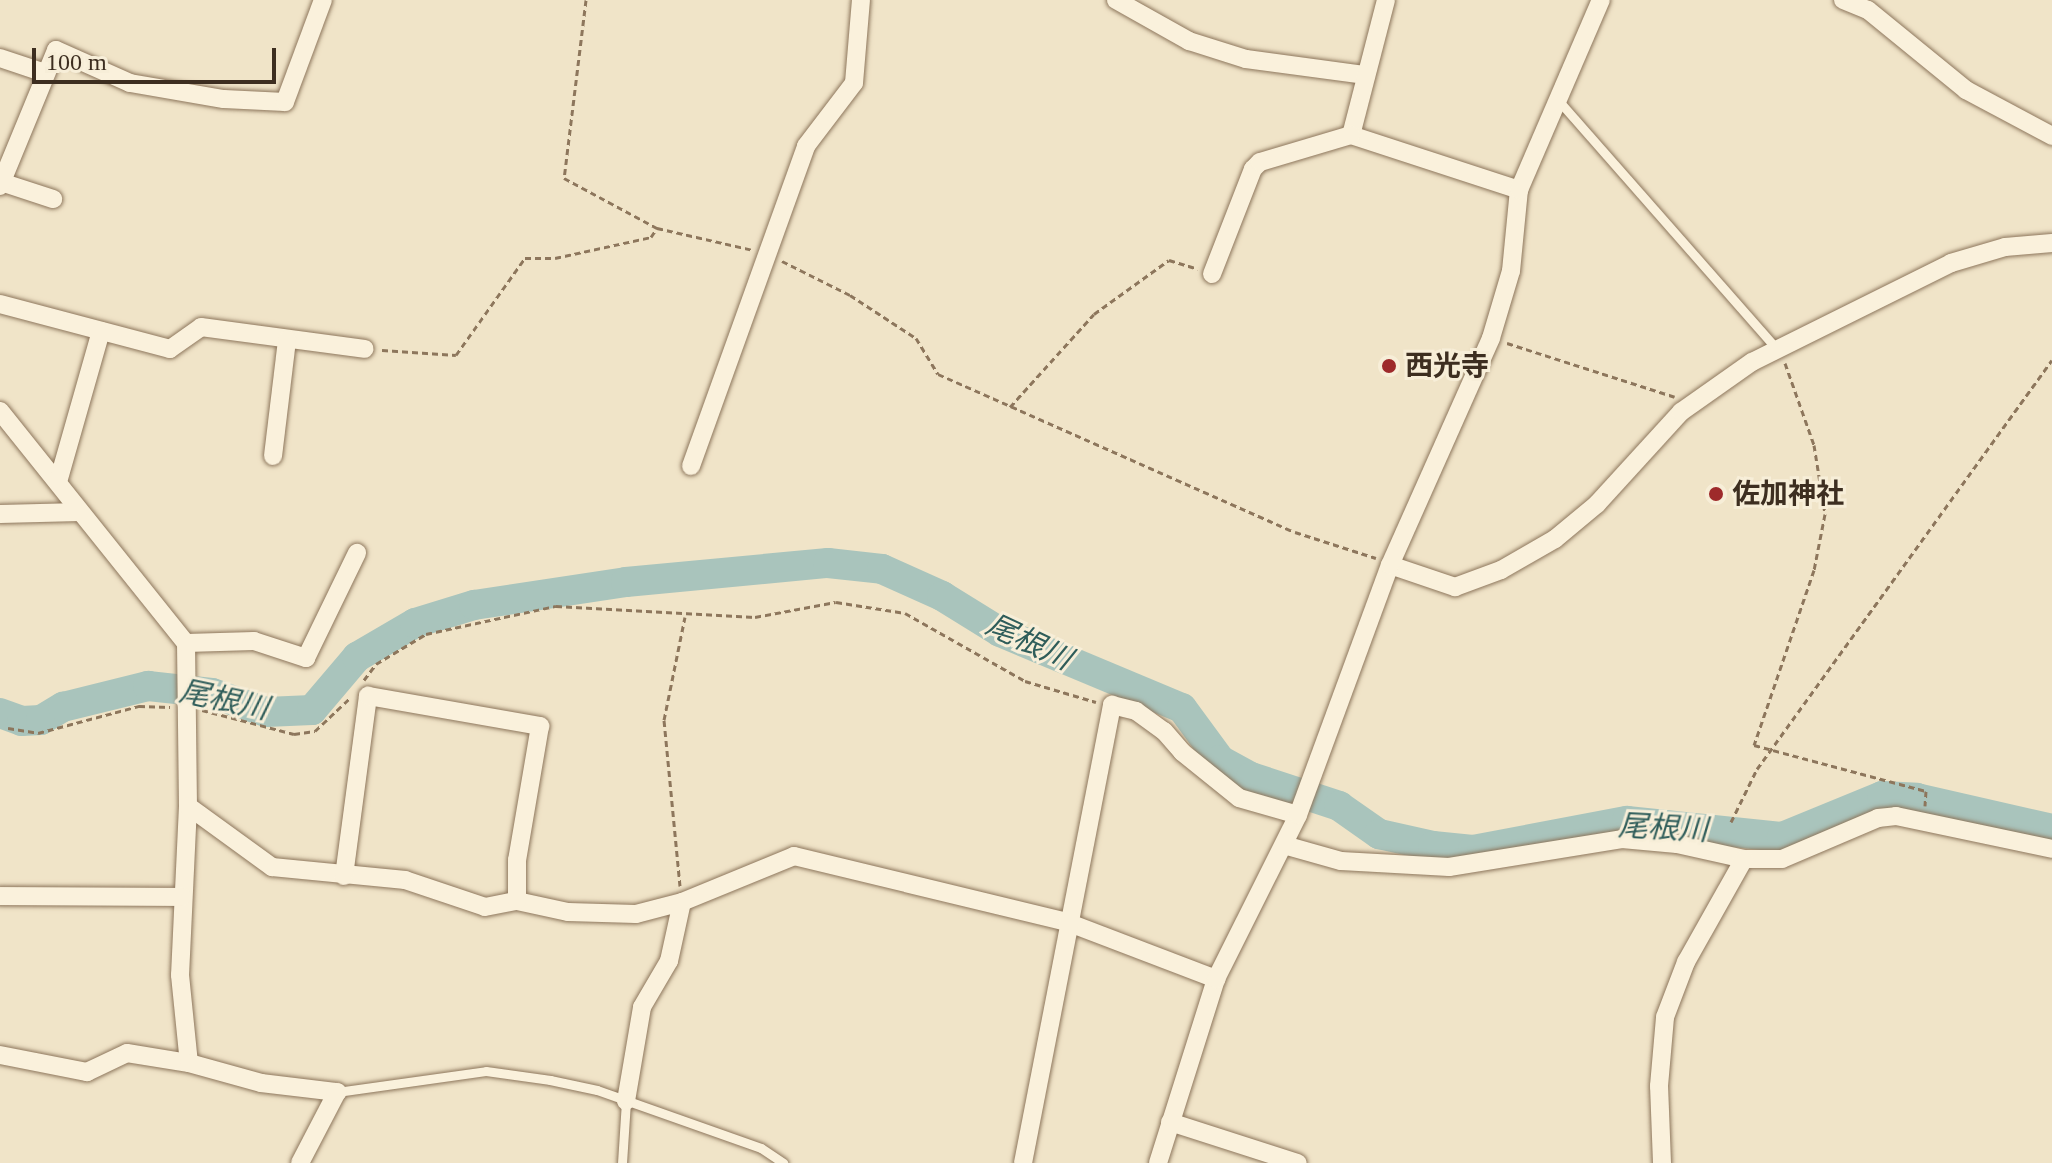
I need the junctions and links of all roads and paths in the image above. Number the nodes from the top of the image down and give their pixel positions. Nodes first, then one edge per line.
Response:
1 (323, 0) edge
2 (586, 0) edge
3 (861, 0) edge
4 (1116, 0) edge
5 (1386, 0) edge
6 (1601, 0) edge
7 (1843, 0) edge
8 (1871, 5) edge
9 (0, 58) edge
10 (45, 73) junction
11 (1364, 75) junction
12 (1558, 100) junction
13 (1351, 135) junction
14 (2052, 136) edge
15 (0, 184) edge
16 (1519, 190) junction
17 (53, 199) dead end
18 (657, 228) junction
19 (2052, 243) edge
20 (764, 253) junction
21 (1212, 274) joint
22 (0, 304) edge
23 (101, 331) junction
24 (1491, 338) junction
25 (287, 340) junction
26 (365, 349) joint
27 (1780, 352) junction
28 (2052, 360) edge
29 (1692, 402) junction
30 (1010, 407) junction
31 (0, 411) edge
32 (273, 456) dead end
33 (691, 466) dead end
34 (58, 482) junction
35 (80, 512) junction
36 (0, 514) edge
37 (357, 553) dead end
38 (1390, 565) junction
39 (685, 617) junction
40 (186, 643) junction
41 (360, 685) dead end
42 (351, 696) dead end
43 (1112, 705) junction
44 (186, 706) junction
45 (8, 728) dead end
46 (1771, 749) junction
47 (1302, 802) junction
48 (188, 806) junction
49 (1731, 822) dead end
50 (1923, 822) junction
51 (1284, 845) junction
52 (2052, 849) edge
53 (1744, 859) junction
54 (344, 876) junction
55 (0, 896) edge
56 (182, 897) junction
57 (517, 901) junction
58 (682, 902) junction
59 (1067, 922) junction
60 (1216, 979) junction
61 (0, 1055) edge
62 (189, 1063) junction
63 (337, 1092) junction
64 (626, 1101) junction
65 (1170, 1122) junction
66 (300, 1163) edge
67 (622, 1163) edge
68 (783, 1163) edge
69 (1023, 1163) edge
70 (1158, 1163) edge
71 (1298, 1163) edge
72 (1662, 1163) edge

1 - 10 street
2 - 18 path
3 - 20 street
4 - 11 street
5 - 11 street
6 - 12 street
7 - 8 street
8 - 14 street
9 - 10 street
10 - 15 street
11 - 13 street
12 - 16 street
12 - 27 lane
13 - 16 street
13 - 21 street
15 - 17 street
16 - 24 street
18 - 20 path
18 - 26 path
19 - 27 street
20 - 30 path
20 - 33 street
21 - 30 path
22 - 23 street
23 - 25 street
23 - 34 street
24 - 29 path
24 - 38 street
25 - 26 street
25 - 32 street
27 - 29 street
27 - 46 path
28 - 46 path
29 - 38 street
30 - 38 path
31 - 34 street
34 - 35 street
35 - 36 street
35 - 40 street
37 - 40 street
38 - 47 street
39 - 41 path
39 - 43 path
39 - 58 path
40 - 44 street
42 - 44 path
43 - 47 street
43 - 59 street
44 - 45 path
44 - 48 street
46 - 49 path
46 - 50 path
47 - 51 street
48 - 54 street
48 - 56 street
50 - 52 street
50 - 53 street
51 - 53 street
51 - 60 street
53 - 72 street
54 - 57 street
54 - 57 street
55 - 56 street
56 - 62 street
57 - 58 street
58 - 59 street
58 - 64 street
59 - 60 street
59 - 69 street
60 - 65 street
61 - 62 street
62 - 63 street
63 - 64 lane
63 - 66 street
64 - 67 lane
64 - 68 lane
65 - 70 street
65 - 71 street

